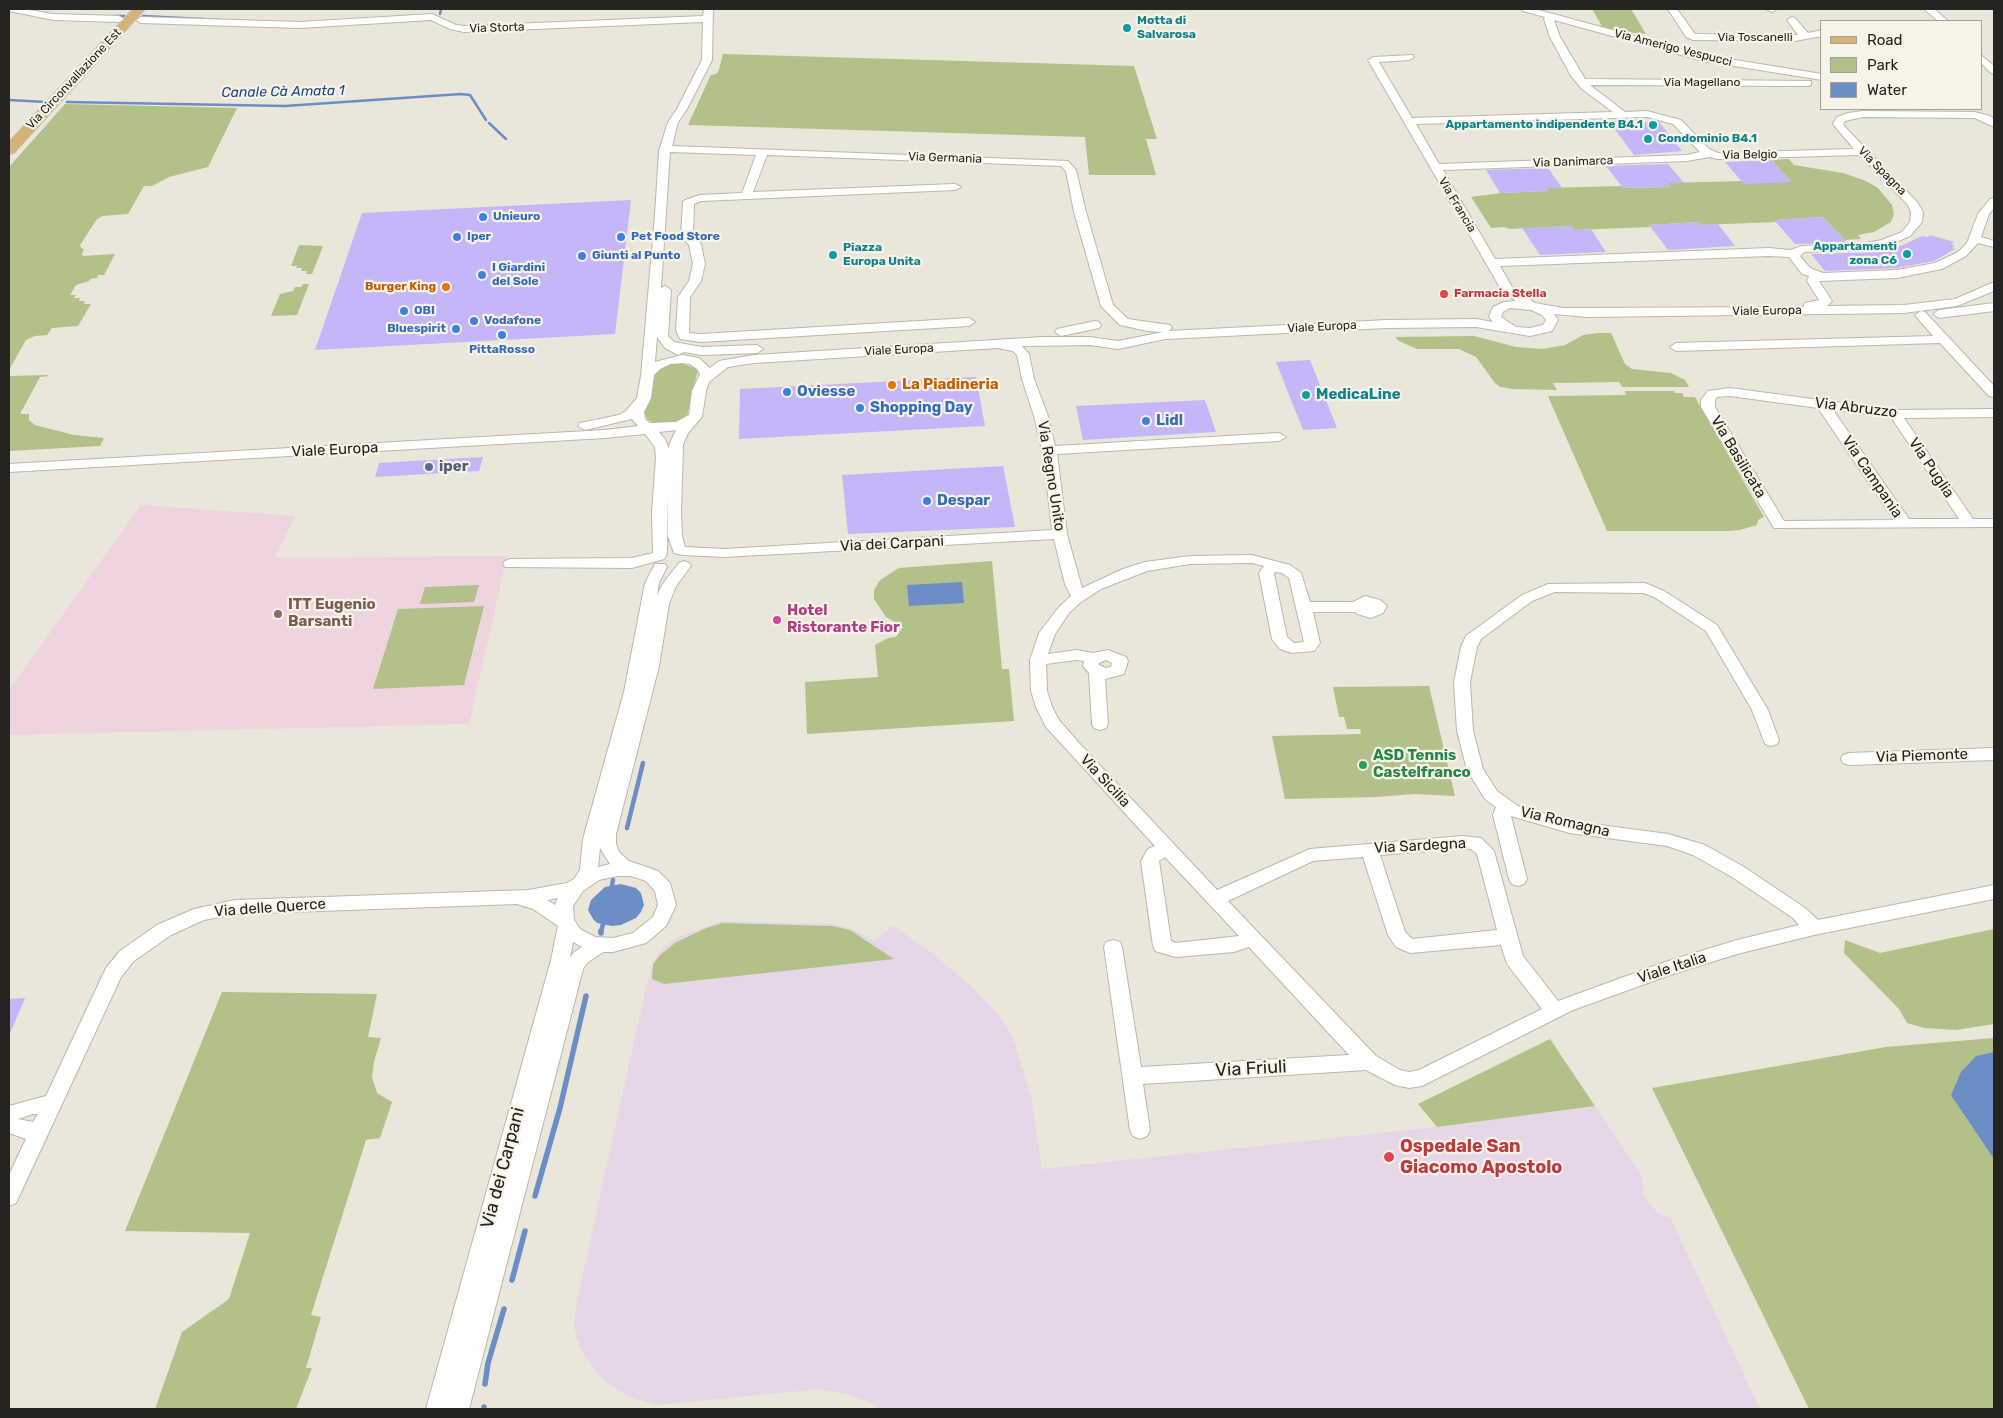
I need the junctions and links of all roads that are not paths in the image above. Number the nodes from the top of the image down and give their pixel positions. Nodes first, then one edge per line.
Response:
1 (10, 9) edge
2 (1673, 9) edge
3 (1929, 9) edge
4 (1533, 10) edge
5 (432, 13) edge
6 (140, 14) edge
7 (708, 14) edge
8 (1551, 16) junction
9 (119, 19) dead end
10 (1792, 20) dead end
11 (1942, 20) edge
12 (1820, 34) edge
13 (1808, 37) junction
14 (1409, 57) dead end
15 (1987, 61) edge
16 (1994, 71) edge
17 (1820, 77) edge
18 (1582, 82) junction
19 (1820, 83) edge
20 (682, 109) junction
21 (1614, 111) junction
22 (1932, 111) edge
23 (1994, 114) edge
24 (1975, 115) junction
25 (1408, 121) junction
26 (1994, 124) edge
27 (9, 150) edge
28 (671, 151) junction
29 (763, 151) junction
30 (1862, 152) junction
31 (1710, 154) junction
32 (662, 166) junction
33 (1435, 167) junction
34 (955, 186) dead end
35 (671, 195) junction
36 (746, 196) junction
37 (1994, 201) edge
38 (1976, 236) junction
39 (1994, 236) edge
40 (1994, 244) edge
41 (1793, 254) junction
42 (1491, 263) junction
43 (1815, 275) junction
44 (1994, 286) edge
45 (1507, 289) junction
46 (1107, 306) junction
47 (1533, 306) junction
48 (1994, 307) edge
49 (1501, 308) junction
50 (1712, 311) junction
51 (1921, 315) junction
52 (969, 322) dead end
53 (1125, 322) junction
54 (1096, 325) junction
55 (1545, 329) junction
56 (1512, 330) junction
57 (1944, 339) junction
58 (1075, 340) junction
59 (1132, 341) junction
60 (1101, 342) junction
61 (669, 344) junction
62 (1676, 347) dead end
63 (911, 350) junction
64 (710, 351) junction
65 (1023, 354) junction
66 (685, 359) junction
67 (648, 375) junction
68 (704, 380) junction
69 (1719, 392) joint
70 (1994, 393) edge
71 (642, 403) junction
72 (1823, 405) junction
73 (1994, 413) edge
74 (1895, 414) junction
75 (690, 421) junction
76 (652, 431) junction
77 (1279, 437) dead end
78 (1049, 450) junction
79 (9, 459) edge
80 (9, 468) edge
81 (1968, 522) junction
82 (1994, 523) edge
83 (1904, 524) junction
84 (1779, 525) joint
85 (1060, 534) junction
86 (683, 558) junction
87 (1234, 559) junction
88 (659, 560) junction
89 (632, 562) joint
90 (510, 564) dead end
91 (1285, 568) junction
92 (1267, 578) junction
93 (1079, 597) junction
94 (1359, 607) dead end
95 (1304, 608) junction
96 (1043, 640) junction
97 (1076, 655) junction
98 (1038, 660) junction
99 (631, 721) junction
100 (1100, 724) dead end
101 (1771, 740) dead end
102 (1994, 754) edge
103 (1849, 759) dead end
104 (1504, 804) junction
105 (1167, 848) junction
106 (1369, 849) junction
107 (632, 869) junction
108 (1518, 879) dead end
109 (578, 885) junction
110 (1994, 892) edge
111 (515, 898) junction
112 (1215, 899) junction
113 (566, 924) junction
114 (1814, 928) junction
115 (1252, 939) junction
116 (1509, 939) junction
117 (599, 945) junction
118 (1113, 947) dead end
119 (1554, 1010) junction
120 (1369, 1062) junction
121 (1132, 1076) junction
122 (52, 1103) junction
123 (9, 1114) edge
124 (9, 1125) edge
125 (1140, 1130) dead end
126 (39, 1131) junction
127 (9, 1197) edge
128 (438, 1409) edge
129 (458, 1409) edge

1 - 9 street
2 - 13 street, Via Toscanelli
3 - 11 street
4 - 8 street, Via Amerigo Vespucci
5 - 6 street, Via Storta
5 - 7 street, Via Storta
6 - 27 main road, Via Circonvallazione Est
7 - 20 street
8 - 17 street, Via Amerigo Vespucci
8 - 18 street
10 - 13 street
12 - 13 street, Via Toscanelli
14 - 25 street, Via Francia
15 - 16 street
18 - 19 street, Via Magellano
18 - 21 street
20 - 28 street
20 - 28 street
21 - 25 street
21 - 31 street, Via Belgio
22 - 24 street, Via Spagna
22 - 30 street, Via Spagna
23 - 24 street
24 - 26 street, Via Spagna
25 - 33 street, Via Francia
28 - 29 street, Via Germania
28 - 32 street
28 - 35 street
29 - 36 street
29 - 46 street, Via Germania
30 - 31 street, Via Belgio
30 - 41 street, Via Spagna
31 - 33 street, Via Danimarca
32 - 35 street
32 - 67 street
33 - 42 street, Via Francia
34 - 36 street
35 - 61 street
36 - 52 street
37 - 38 street
38 - 39 street
38 - 40 street
38 - 43 street
41 - 42 street
41 - 43 street
42 - 45 street, Via Francia
43 - 50 street
44 - 50 street, Viale Europa
45 - 47 street, Via Francia
45 - 49 street
46 - 53 street
46 - 54 street
47 - 49 street, Viale Europa
47 - 50 street, Viale Europa
47 - 55 street
48 - 51 street, Viale Europa
49 - 53 street, Viale Europa
49 - 56 street
51 - 55 street, Viale Europa
51 - 57 street
53 - 54 street, Viale Europa
53 - 59 street
54 - 60 street
54 - 64 street, Viale Europa
55 - 56 street, Viale Europa
56 - 59 street, Viale Europa
57 - 62 street
57 - 70 street
58 - 60 street, Viale Europa
58 - 63 street, Viale Europa
58 - 65 street
59 - 60 street, Viale Europa
61 - 64 street, Viale Europa
61 - 66 street
63 - 65 street
63 - 68 street, Viale Europa
64 - 66 street, Viale Europa
65 - 78 street, Via Regno Unito
66 - 67 street, Viale Europa
66 - 68 street
67 - 71 street
68 - 75 street
69 - 72 street, Via Abruzzo
69 - 84 street, Via Basilicata
71 - 76 street
71 - 79 street, Viale Europa
72 - 74 street, Via Abruzzo
72 - 83 street, Via Campania
73 - 74 street, Via Abruzzo
74 - 81 street, Via Puglia
75 - 76 street
75 - 86 street
76 - 80 street, Viale Europa
76 - 88 street
77 - 78 street
78 - 85 street, Via Regno Unito
81 - 82 street
81 - 83 street
83 - 84 street
85 - 86 street, Via dei Carpani
85 - 93 street, Via Regno Unito
86 - 88 street, Via dei Carpani
86 - 99 street
87 - 91 street, Via Sicilia
87 - 92 street, Via Sicilia
87 - 93 street, Via Sicilia
88 - 89 street
88 - 99 street
89 - 90 street
91 - 92 street
91 - 95 street
92 - 95 street
93 - 96 street, Via Sicilia
94 - 95 street
96 - 97 street
96 - 98 street, Via Sicilia
97 - 98 street
97 - 100 street
98 - 105 street, Via Sicilia
99 - 107 street
99 - 109 street
101 - 104 street, Via Romagna
102 - 103 street, Via Piemonte
104 - 108 street
104 - 114 street, Via Romagna
105 - 112 street, Via Sicilia
105 - 115 street
106 - 112 street, Via Sardegna
106 - 116 street
106 - 116 street, Via Sardegna
107 - 109 street
107 - 117 street
109 - 111 street, Via delle Querce
109 - 113 street
110 - 114 street, Viale Italia
111 - 113 street, Via delle Querce
111 - 122 street, Via delle Querce
112 - 115 street, Via Sicilia
113 - 117 street
113 - 128 street, Via dei Carpani
114 - 119 street, Viale Italia
115 - 120 street, Via Sicilia
116 - 119 street, Via Sardegna
117 - 129 street, Via dei Carpani
118 - 121 street
119 - 120 street, Viale Italia
120 - 121 street, Via Friuli
121 - 125 street
122 - 123 street
122 - 126 street, Via delle Querce
124 - 126 street
126 - 127 street, Via delle Querce

